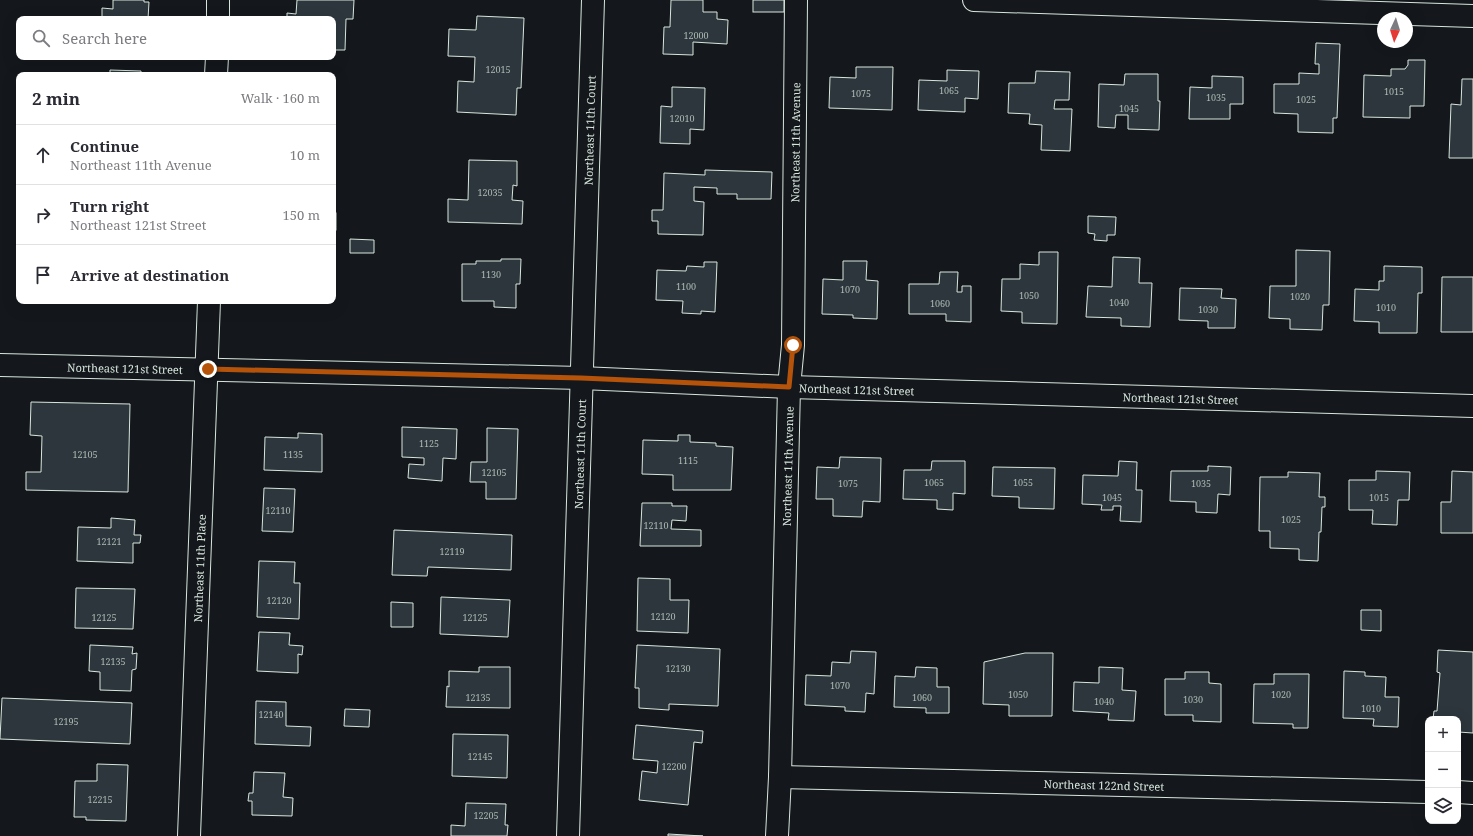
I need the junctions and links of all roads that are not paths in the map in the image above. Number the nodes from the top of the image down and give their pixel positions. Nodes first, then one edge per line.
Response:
1 (218, 0) edge
2 (593, 0) edge
3 (796, 0) edge
4 (974, 0) edge
5 (218, 16) edge
6 (1473, 16) edge
7 (216, 60) edge
8 (216, 72) edge
9 (209, 304) edge
10 (0, 365) edge
11 (208, 369) junction
12 (581, 378) junction
13 (789, 387) junction
14 (1473, 406) edge
15 (780, 777) junction
16 (1425, 792) edge
17 (1461, 792) edge
18 (1473, 793) edge
19 (189, 836) edge
20 (568, 836) edge
21 (777, 836) edge

1 - 5 street
2 - 12 street, Northeast 11th Court
3 - 13 street, Northeast 11th Avenue
4 - 6 street
7 - 8 street
9 - 11 street, Northeast 11th Place
10 - 11 street, Northeast 121st Street
11 - 12 street, Northeast 121st Street
11 - 19 street, Northeast 11th Place
12 - 13 street, Northeast 121st Street
12 - 20 street, Northeast 11th Court
13 - 14 street, Northeast 121st Street
13 - 15 street, Northeast 11th Avenue
15 - 16 street, Northeast 122nd Street
15 - 21 street, Northeast 11th Avenue
17 - 18 street

